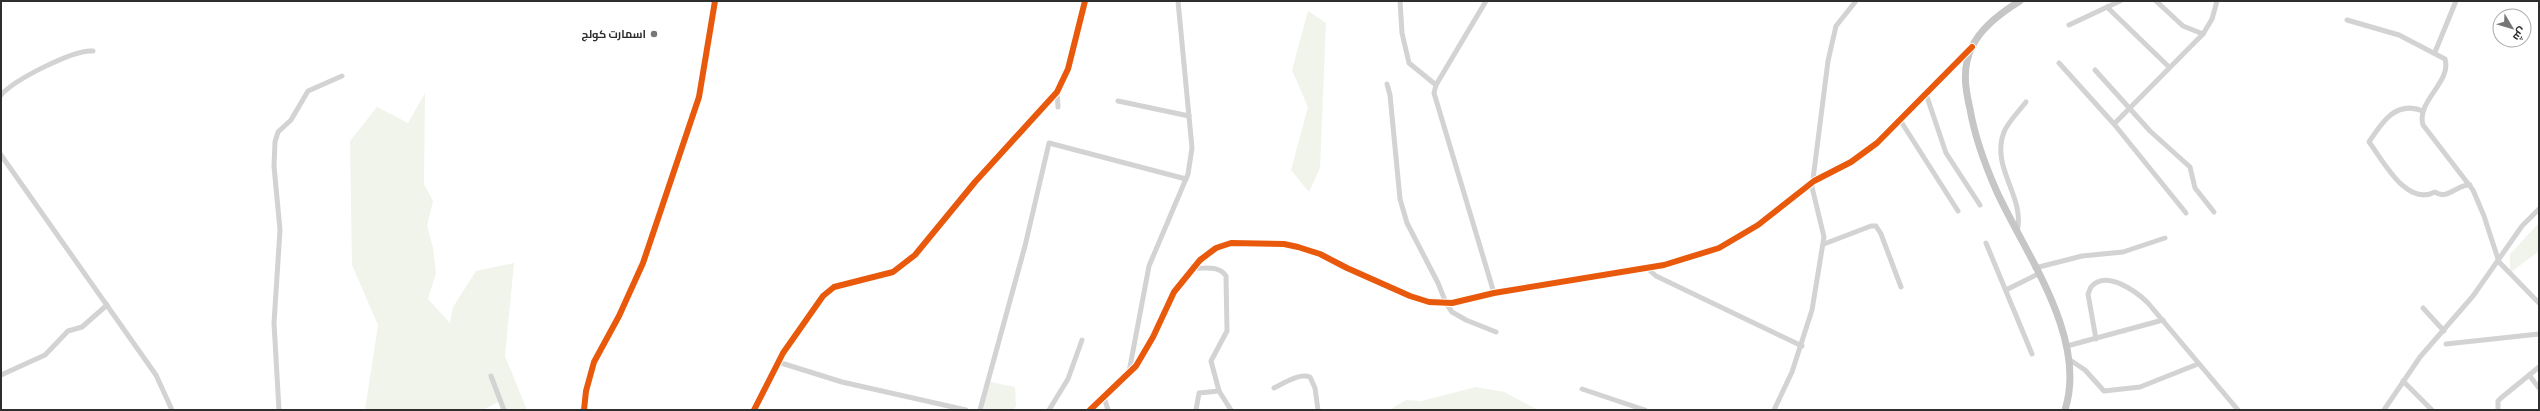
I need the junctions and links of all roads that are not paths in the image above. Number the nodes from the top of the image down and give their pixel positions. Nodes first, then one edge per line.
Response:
1 (715, 1) edge
2 (1085, 1) edge
3 (1178, 1) edge
4 (1400, 1) edge
5 (1486, 1) edge
6 (2020, 1) edge
7 (2120, 1) edge
8 (2156, 1) edge
9 (2456, 1) edge
10 (1855, 2) edge
11 (2216, 2) edge
12 (2107, 7) junction
13 (2347, 20) dead end
14 (2069, 25) dead end
15 (2203, 34) junction
16 (1972, 47) junction
17 (93, 51) dead end
18 (2435, 52) junction
19 (2059, 63) dead end
20 (2169, 67) junction
21 (2095, 70) dead end
22 (342, 76) dead end
23 (1387, 84) dead end
24 (1436, 85) junction
25 (1057, 92) junction
26 (1, 94) edge
27 (1926, 94) junction
28 (1118, 101) dead end
29 (2026, 102) dead end
30 (1058, 107) dead end
31 (2131, 108) junction
32 (2423, 111) junction
33 (1189, 116) junction
34 (1900, 120) junction
35 (2114, 124) junction
36 (1, 155) edge
37 (1186, 179) junction
38 (1814, 181) junction
39 (2470, 185) junction
40 (1980, 205) dead end
41 (2539, 209) edge
42 (1958, 211) dead end
43 (2214, 212) dead end
44 (2186, 213) dead end
45 (2017, 232) junction
46 (2165, 238) dead end
47 (1986, 243) dead end
48 (1824, 244) junction
49 (2499, 262) junction
50 (1194, 268) junction
51 (1647, 268) junction
52 (2037, 271) junction
53 (1901, 287) dead end
54 (2006, 290) junction
55 (1494, 293) junction
56 (1446, 303) junction
57 (2539, 303) edge
58 (107, 305) junction
59 (2423, 308) dead end
60 (2163, 320) junction
61 (2444, 331) junction
62 (1496, 332) dead end
63 (2539, 334) edge
64 (2096, 339) junction
65 (1082, 340) dead end
66 (2446, 344) dead end
67 (1802, 346) junction
68 (2067, 346) junction
69 (2032, 354) dead end
70 (2070, 360) junction
71 (778, 362) junction
72 (2198, 364) junction
73 (2539, 367) edge
74 (1129, 373) junction
75 (1, 375) edge
76 (2529, 375) junction
77 (491, 376) dead end
78 (2403, 380) junction
79 (1274, 388) dead end
80 (2539, 388) edge
81 (1582, 389) dead end
82 (1219, 391) junction
83 (1104, 396) junction
84 (172, 410) edge
85 (278, 410) edge
86 (504, 410) edge
87 (584, 410) edge
88 (754, 410) edge
89 (966, 410) edge
90 (980, 410) edge
91 (1049, 410) edge
92 (1090, 410) edge
93 (1108, 410) edge
94 (1196, 410) edge
95 (1231, 410) edge
96 (1318, 410) edge
97 (1645, 410) edge
98 (1774, 410) edge
99 (2064, 410) edge
100 (2238, 410) edge
101 (2384, 410) edge
102 (2432, 410) edge
103 (2498, 410) edge

1 - 87 street
2 - 25 street
3 - 33 street
4 - 24 street
5 - 24 street
6 - 16 main road
7 - 12 street
8 - 15 street
9 - 18 street
10 - 38 street
11 - 15 street
12 - 14 street
12 - 20 street
13 - 18 street
15 - 20 street
16 - 27 street
16 - 45 main road
17 - 26 street
18 - 32 street
19 - 35 street
20 - 31 street
21 - 31 street
22 - 85 street
23 - 56 street
24 - 55 street
25 - 30 street
25 - 71 street
27 - 34 street
27 - 40 street
28 - 33 street
29 - 45 street
31 - 35 street
31 - 43 street
32 - 39 street
32 - 39 street
33 - 37 street
34 - 38 street
34 - 42 street
35 - 44 street
36 - 58 street
37 - 74 street
37 - 90 street
38 - 48 street
38 - 51 street
39 - 49 street
41 - 49 street
45 - 52 main road
46 - 52 street
47 - 54 street
48 - 53 street
48 - 67 street
49 - 57 street
49 - 61 street
50 - 56 street
50 - 74 street
50 - 82 street
51 - 55 street
51 - 67 street
52 - 54 street
52 - 68 main road
54 - 69 street
55 - 56 street
56 - 62 street
58 - 75 street
58 - 84 street
59 - 61 street
60 - 64 street
60 - 64 street
60 - 72 street
61 - 78 street
63 - 66 street
64 - 68 street
65 - 91 street
67 - 98 street
68 - 70 main road
70 - 72 street
70 - 99 main road
71 - 88 street
71 - 89 street
72 - 100 street
73 - 76 street
74 - 83 street
76 - 80 street
76 - 103 street
77 - 86 street
78 - 101 street
78 - 102 street
79 - 96 street
81 - 97 street
82 - 94 street
82 - 95 street
83 - 92 street
83 - 93 street

